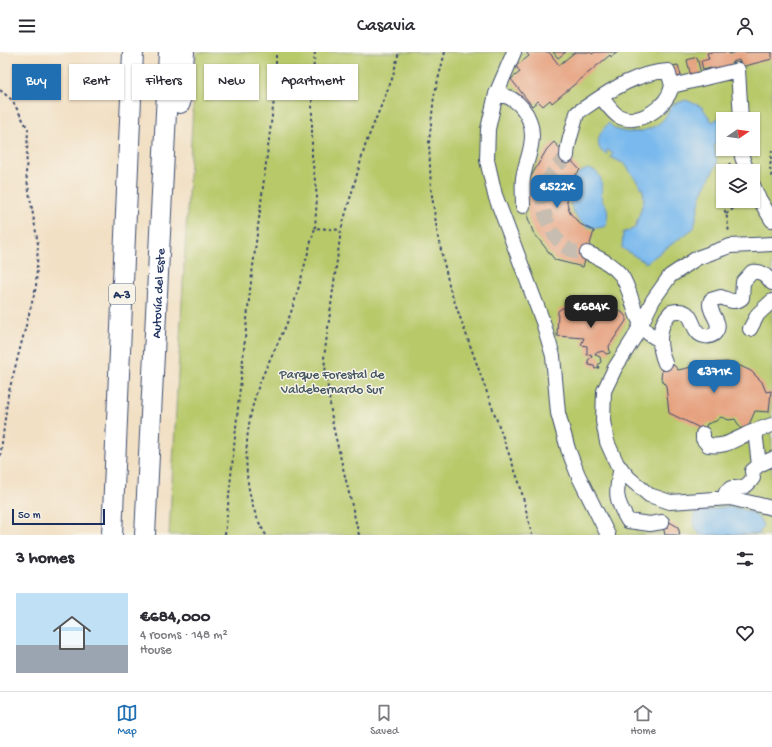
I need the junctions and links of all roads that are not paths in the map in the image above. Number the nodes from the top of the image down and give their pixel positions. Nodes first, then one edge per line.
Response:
1 (133, 52) edge
2 (169, 52) edge
3 (184, 52) edge
4 (514, 52) edge
5 (672, 86) junction
6 (496, 94) junction
7 (601, 97) junction
8 (741, 112) edge
9 (567, 156) tunnel mouth
10 (760, 200) edge
11 (523, 206) dead end
12 (772, 220) edge
13 (772, 244) edge
14 (587, 252) tunnel mouth
15 (772, 283) edge
16 (772, 301) edge
17 (641, 322) junction
18 (155, 324) junction
19 (750, 329) dead end
20 (660, 340) junction
21 (665, 363) dead end
22 (772, 425) edge
23 (755, 431) junction
24 (703, 434) dead end
25 (766, 462) edge
26 (621, 468) junction
27 (725, 498) junction
28 (772, 508) edge
29 (662, 522) dead end
30 (112, 535) edge
31 (145, 535) edge
32 (608, 535) edge

1 - 30 highway, A-3
2 - 18 highway, Autovía del Este
3 - 18 highway
4 - 6 street
5 - 7 street
5 - 7 street
5 - 8 street
6 - 11 street
6 - 32 street
7 - 9 street
10 - 12 street
13 - 17 street
14 - 17 street
15 - 20 street
16 - 19 street
17 - 20 street
17 - 26 street
18 - 31 highway, Autovía del Este
20 - 21 street
22 - 23 street
23 - 24 street
23 - 25 street
25 - 27 street
26 - 27 street
26 - 29 street
27 - 28 street

